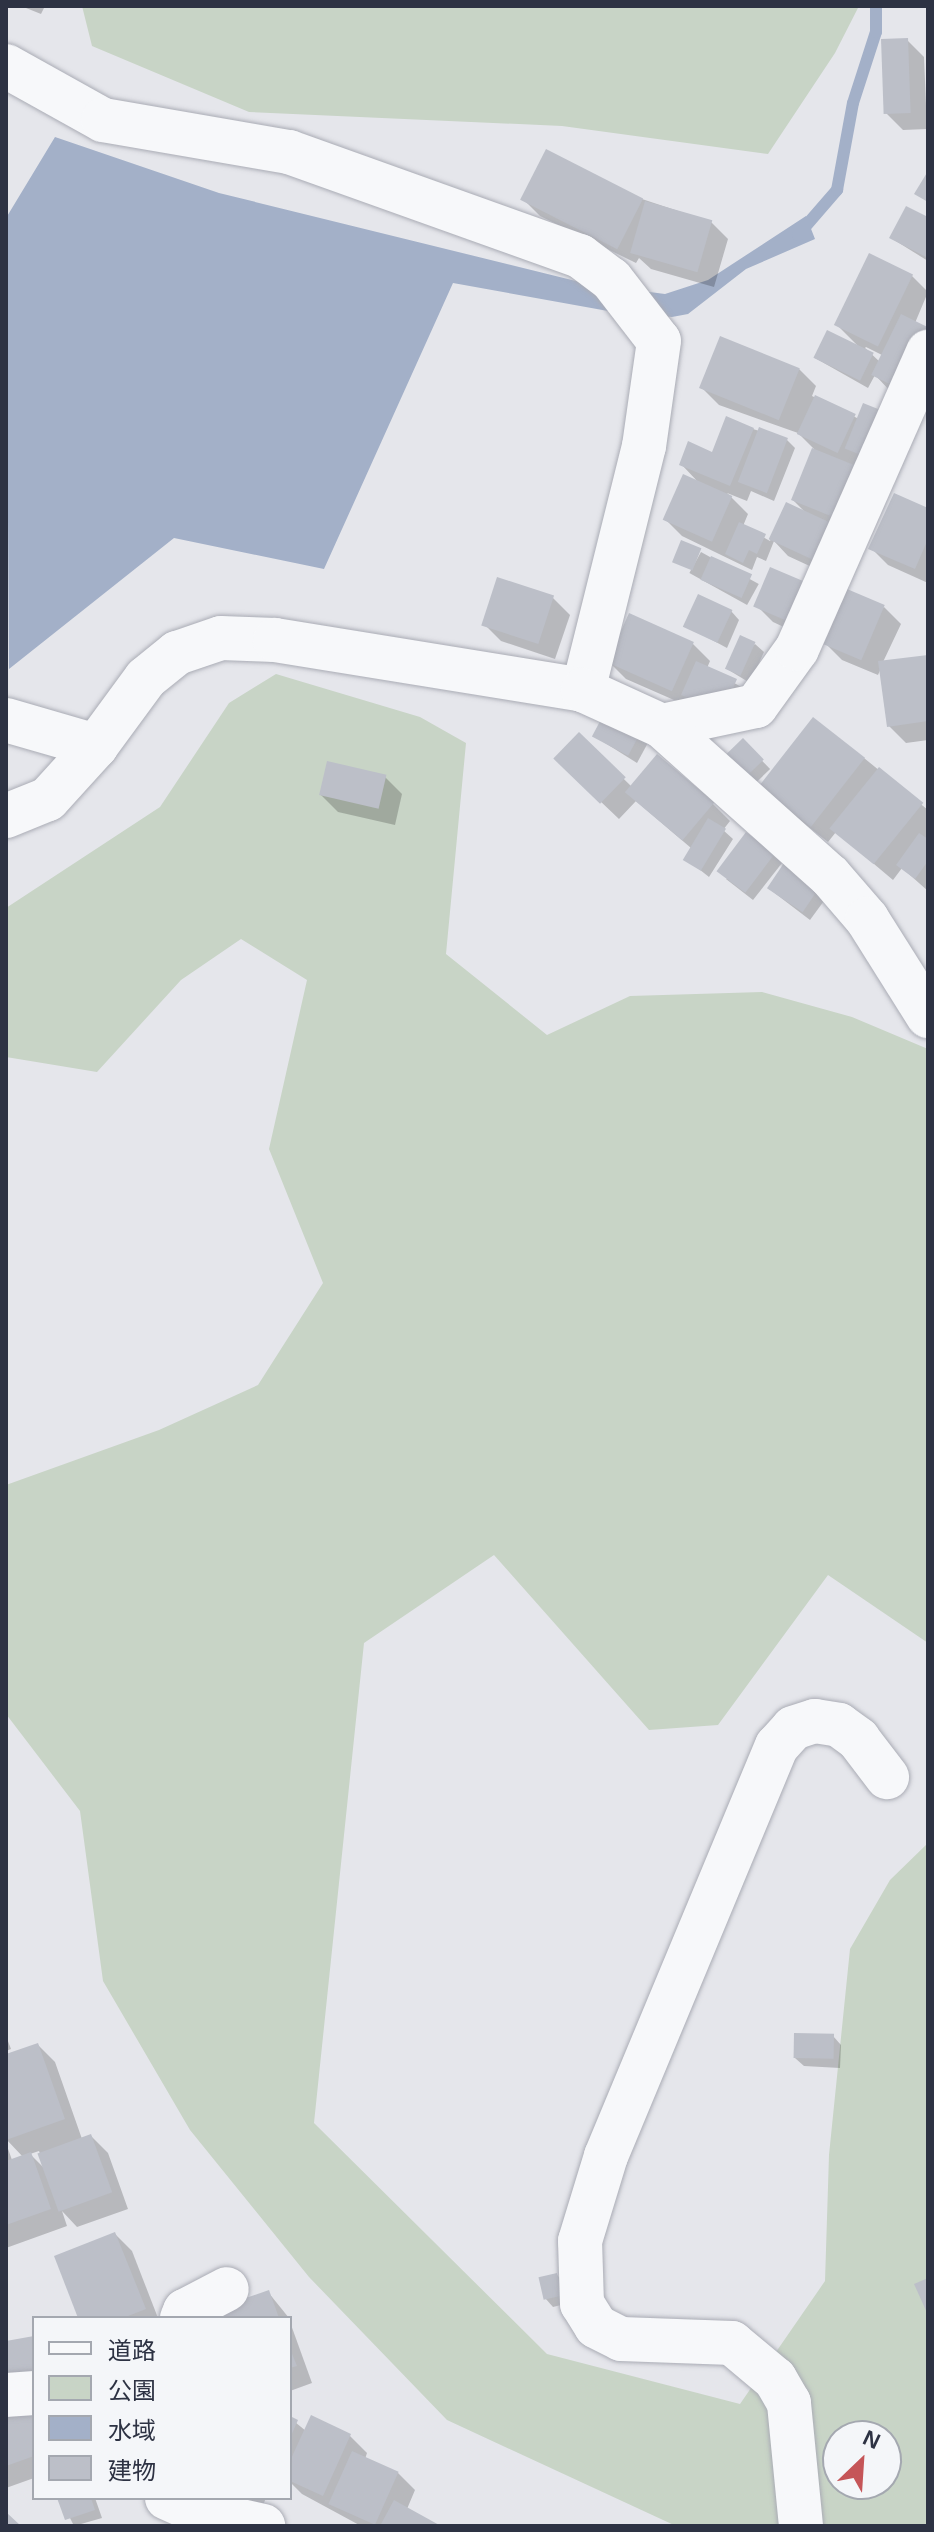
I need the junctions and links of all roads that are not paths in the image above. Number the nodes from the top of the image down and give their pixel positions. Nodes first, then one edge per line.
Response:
1 (6, 66) edge
2 (928, 352) edge
3 (583, 690) junction
4 (6, 720) edge
5 (662, 726) junction
6 (96, 746) junction
7 (6, 816) edge
8 (928, 1016) edge
9 (887, 1777) dead end
10 (227, 2289) dead end
11 (183, 2316) edge
12 (32, 2393) edge
13 (6, 2395) edge
14 (171, 2500) edge
15 (263, 2526) edge
16 (801, 2526) edge

1 - 3 street
2 - 5 street
3 - 5 street
3 - 6 street
4 - 6 street
5 - 8 street
6 - 7 street
9 - 16 street
10 - 11 street
12 - 13 street
14 - 15 street

